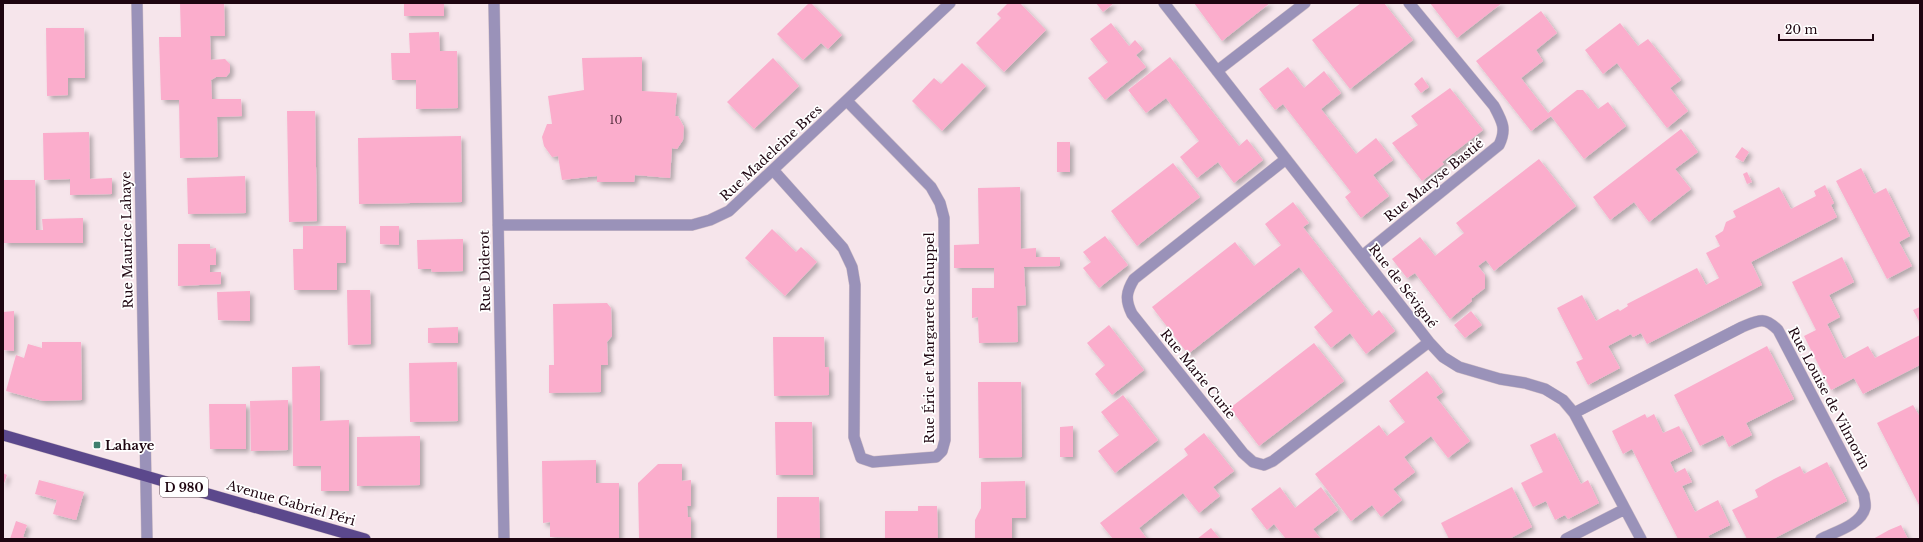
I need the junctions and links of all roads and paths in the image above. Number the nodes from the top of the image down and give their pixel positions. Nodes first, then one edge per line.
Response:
1 (137, 3) edge
2 (494, 3) edge
3 (950, 3) edge
4 (1164, 3) edge
5 (1305, 3) edge
6 (1409, 3) edge
7 (1217, 71) junction
8 (847, 101) junction
9 (1286, 159) junction
10 (774, 171) junction
11 (498, 225) junction
12 (1362, 256) junction
13 (1429, 342) junction
14 (1574, 413) junction
15 (3, 435) edge
16 (145, 476) junction
17 (1625, 509) junction
18 (146, 539) edge
19 (365, 539) edge
20 (504, 539) edge
21 (1566, 539) edge
22 (1641, 539) edge
23 (1821, 539) edge

1 - 16 street, Rue Maurice Lahaye
2 - 11 street, Rue Diderot
3 - 8 street, Rue Madeleine Bres
4 - 7 street, Rue de Sévigné
5 - 7 street
6 - 12 street, Rue Maryse Bastié
7 - 9 street, Rue de Sévigné
8 - 10 street, Rue Madeleine Bres
8 - 10 street, Rue Éric et Margarete Schuppel
9 - 12 street, Rue de Sévigné
9 - 13 street, Rue Marie Curie
10 - 11 street, Rue Madeleine Bres
11 - 20 street, Rue Diderot
12 - 13 street, Rue de Sévigné
13 - 14 street, Rue de Sévigné
14 - 17 street, Rue de Sévigné
14 - 23 street, Rue Louise de Vilmorin
15 - 16 main road, Avenue Gabriel Péri / D 980
16 - 18 street, Rue Maurice Lahaye
16 - 19 main road, Avenue Gabriel Péri / D 980
17 - 21 street
17 - 22 street, Rue de Sévigné

